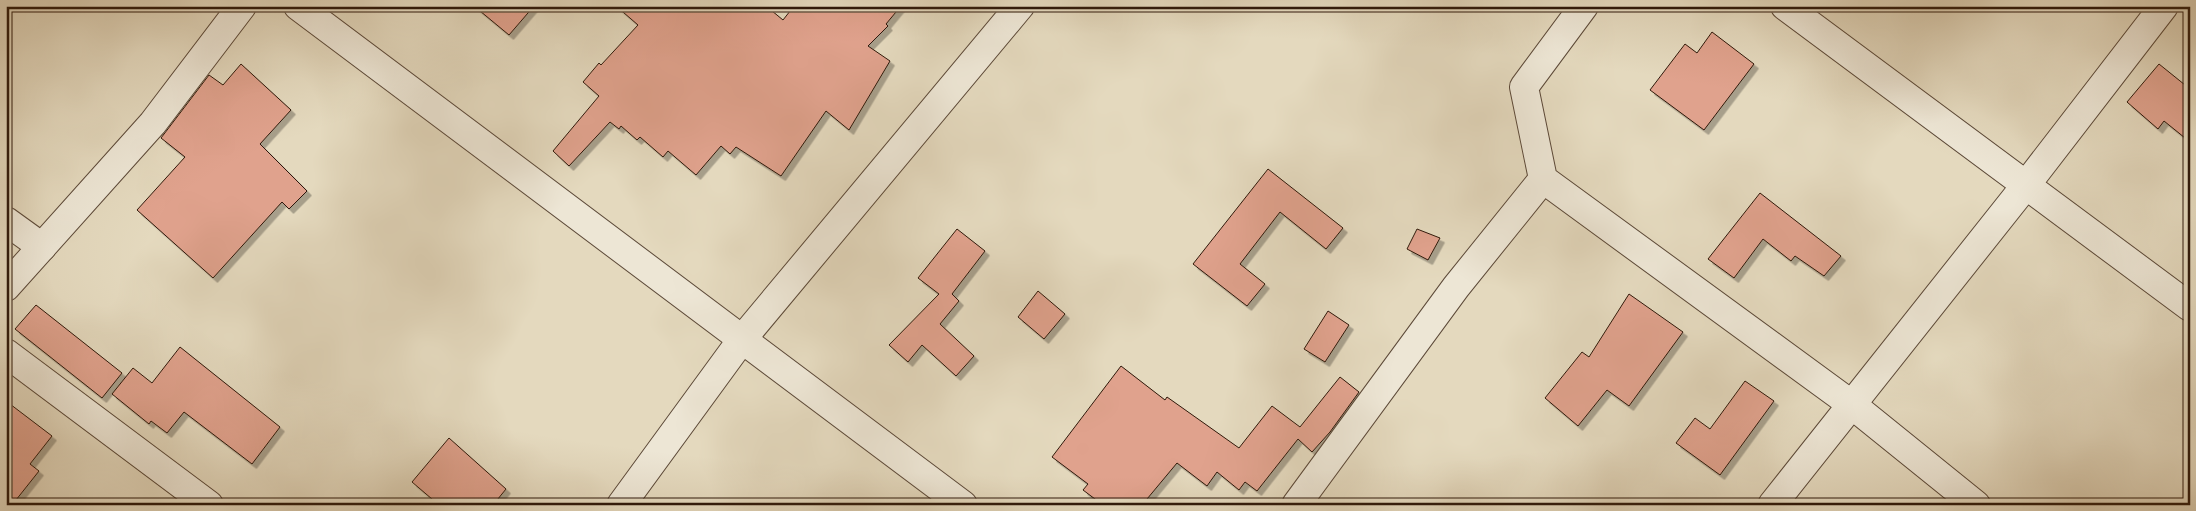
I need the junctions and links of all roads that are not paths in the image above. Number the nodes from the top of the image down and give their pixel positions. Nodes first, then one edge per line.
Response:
1 (242, 6) edge
2 (298, 6) edge
3 (1020, 6) edge
4 (1584, 6) edge
5 (1785, 6) edge
6 (2164, 6) edge
7 (1542, 179) junction
8 (2026, 185) junction
9 (6, 221) edge
10 (42, 246) junction
11 (6, 287) edge
12 (2190, 307) edge
13 (743, 338) junction
14 (6, 353) edge
15 (1851, 404) junction
16 (208, 505) edge
17 (621, 505) edge
18 (963, 505) edge
19 (1296, 505) edge
20 (1772, 505) edge
21 (1976, 505) edge

1 - 10 street
2 - 13 street
3 - 13 street
4 - 7 street
5 - 8 street
6 - 8 street
7 - 15 street
7 - 19 street
8 - 12 street
8 - 15 street
9 - 10 street
10 - 11 street
13 - 17 street
13 - 18 street
14 - 16 street
15 - 20 street
15 - 21 street

